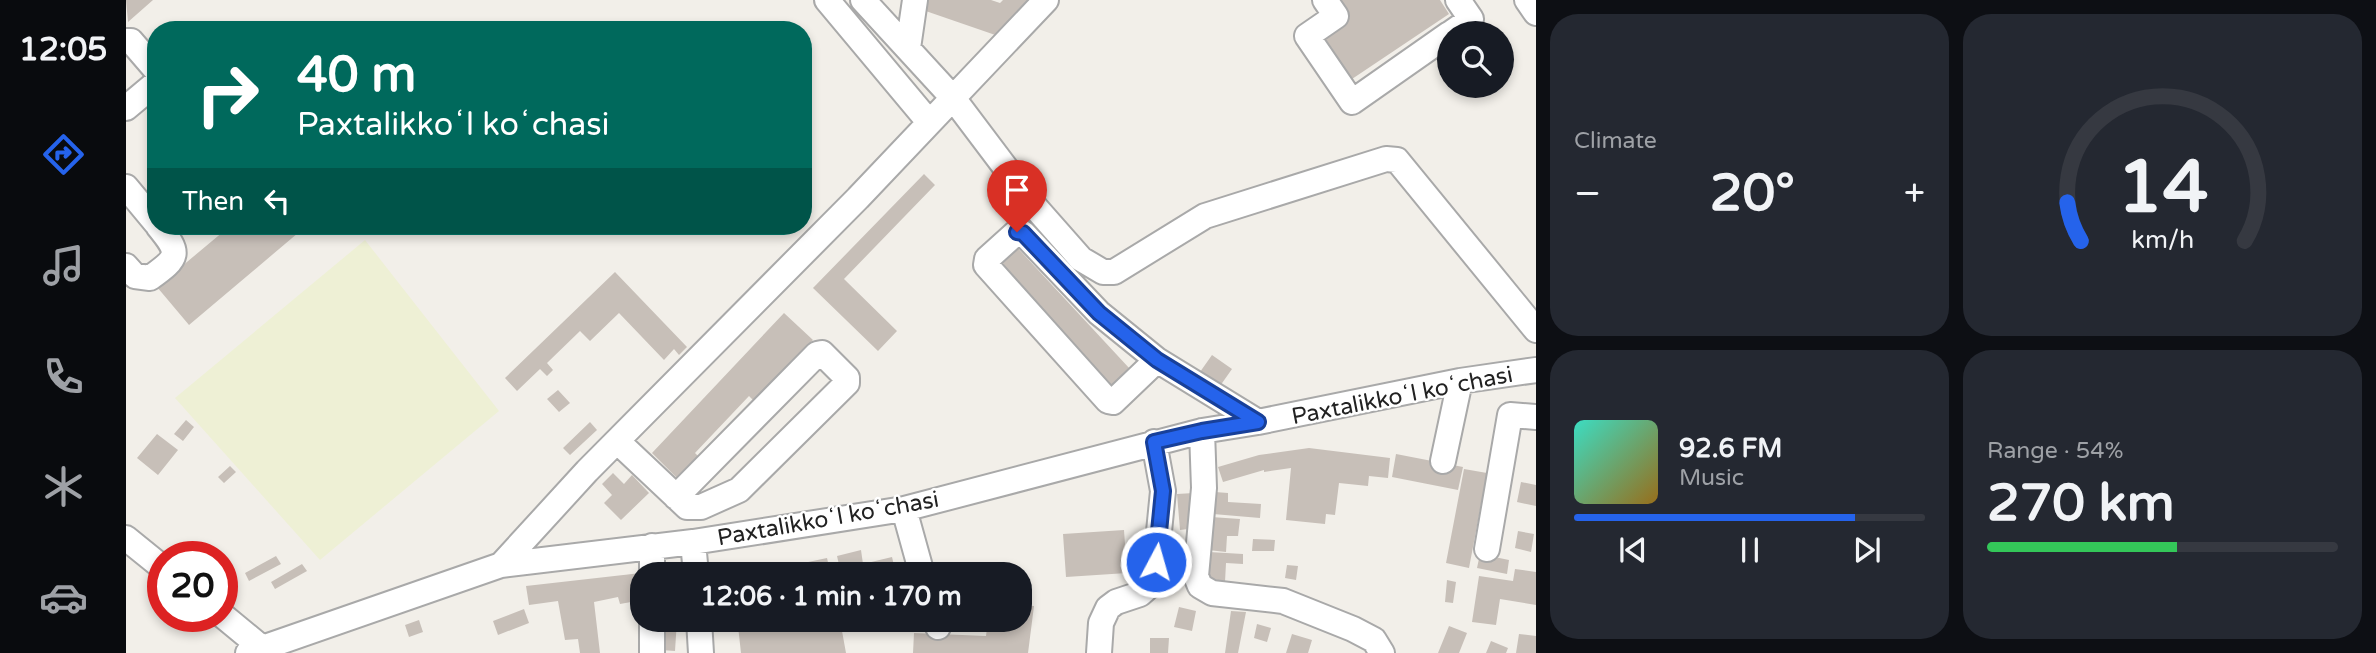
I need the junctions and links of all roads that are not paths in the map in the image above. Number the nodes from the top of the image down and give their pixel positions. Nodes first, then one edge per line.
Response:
1 (827, 0) edge
2 (863, 0) edge
3 (915, 0) edge
4 (1046, 0) edge
5 (1325, 0) edge
6 (1458, 0) edge
7 (1527, 0) edge
8 (1536, 13) edge
9 (1468, 21) edge
10 (126, 41) edge
11 (1437, 43) edge
12 (908, 48) junction
13 (147, 60) edge
14 (147, 90) edge
15 (953, 98) junction
16 (126, 108) edge
17 (929, 122) junction
18 (126, 187) edge
19 (147, 213) edge
20 (165, 235) edge
21 (126, 266) edge
22 (1536, 330) edge
23 (1157, 360) junction
24 (1536, 370) edge
25 (1460, 381) junction
26 (1536, 417) edge
27 (1258, 422) junction
28 (1202, 431) junction
29 (617, 441) junction
30 (1154, 442) junction
31 (1443, 461) dead end
32 (676, 497) junction
33 (904, 509) junction
34 (126, 538) edge
35 (693, 542) junction
36 (652, 546) junction
37 (1488, 549) dead end
38 (147, 555) edge
39 (652, 562) edge
40 (695, 562) edge
41 (919, 562) edge
42 (501, 565) junction
43 (238, 632) edge
44 (652, 632) edge
45 (700, 632) edge
46 (255, 650) edge
47 (652, 653) edge
48 (701, 653) edge
49 (1099, 653) edge
50 (1382, 653) edge

1 - 17 street
2 - 12 street
3 - 12 street
4 - 15 street
5 - 11 street
6 - 9 street
7 - 8 street
10 - 13 street
12 - 15 street
14 - 16 street
15 - 17 street
15 - 22 street
17 - 29 street
18 - 19 street
20 - 21 street
23 - 23 street
23 - 27 street
24 - 25 street, Paxtalikkoʻl koʻchasi
25 - 27 street, Paxtalikkoʻl koʻchasi
25 - 31 street
26 - 37 street
27 - 28 street, Paxtalikkoʻl koʻchasi
28 - 30 street, Paxtalikkoʻl koʻchasi
28 - 50 street
29 - 32 street
29 - 42 street
30 - 33 street, Paxtalikkoʻl koʻchasi
30 - 49 street
32 - 32 street
33 - 35 street, Paxtalikkoʻl koʻchasi
33 - 41 street
34 - 38 street
35 - 36 street, Paxtalikkoʻl koʻchasi
35 - 40 street
36 - 39 street
36 - 42 street, Paxtalikkoʻl koʻchasi
42 - 46 street, Paxtalikkoʻl koʻchasi
43 - 46 street
44 - 47 street
45 - 48 street

